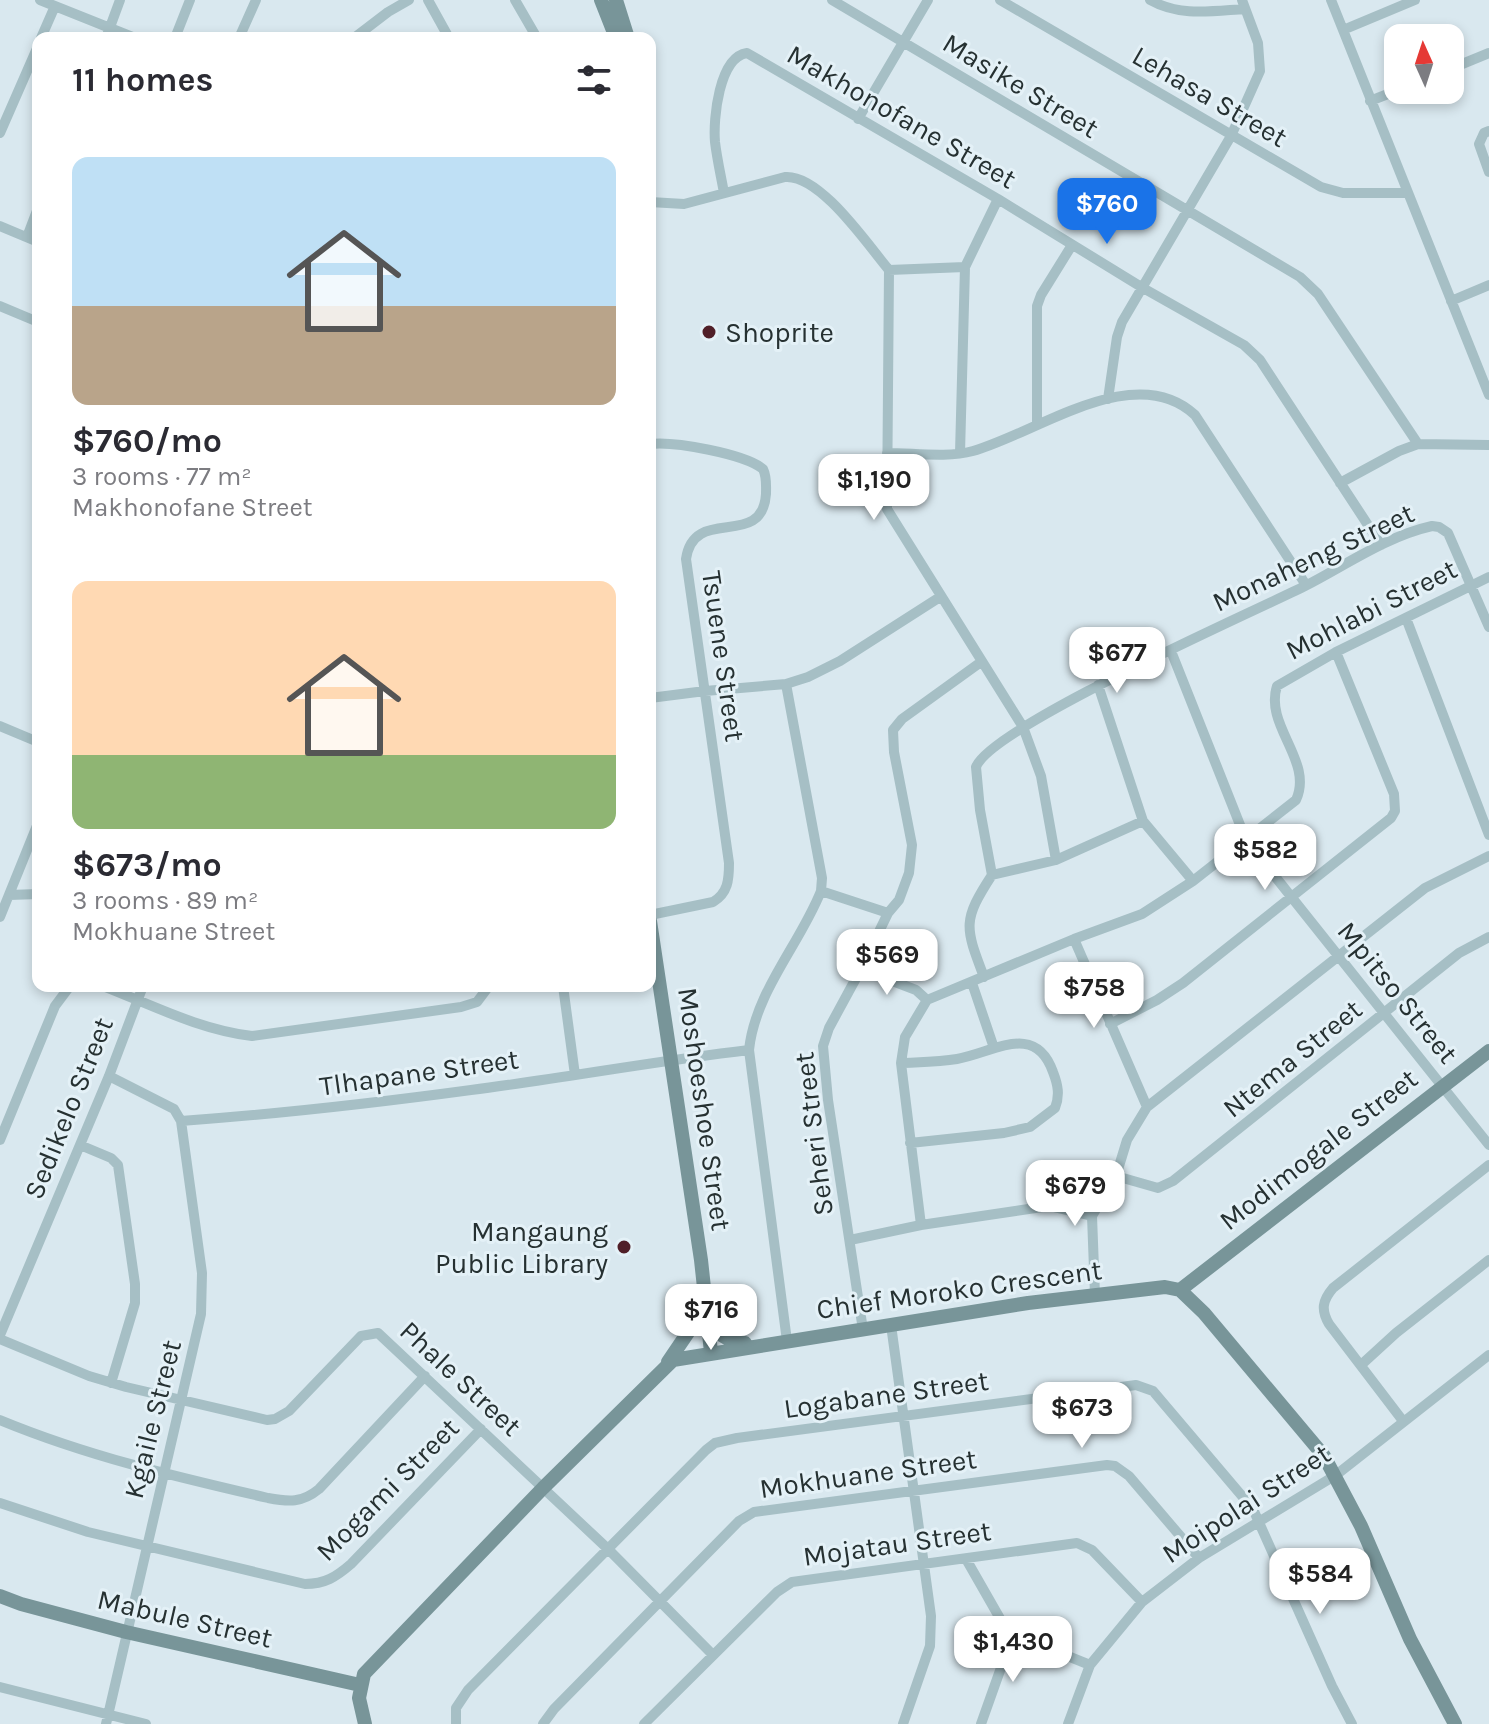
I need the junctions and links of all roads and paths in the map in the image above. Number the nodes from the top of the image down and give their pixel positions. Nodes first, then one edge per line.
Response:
1 (40, 0) edge
2 (120, 0) edge
3 (190, 0) edge
4 (256, 0) edge
5 (409, 0) edge
6 (428, 0) edge
7 (515, 0) edge
8 (601, 0) edge
9 (616, 0) edge
10 (832, 0) edge
11 (928, 0) edge
12 (1000, 0) edge
13 (1150, 0) edge
14 (1331, 0) edge
15 (1415, 0) edge
16 (1244, 4) edge
17 (55, 6) junction
18 (1343, 30) junction
19 (44, 32) edge
20 (106, 32) edge
21 (108, 32) edge
22 (177, 32) edge
23 (242, 32) edge
24 (362, 32) edge
25 (446, 32) edge
26 (534, 32) edge
27 (614, 32) edge
28 (626, 32) edge
29 (902, 43) junction
30 (1489, 53) edge
31 (32, 60) edge
32 (1464, 63) edge
33 (1384, 96) edge
34 (1370, 101) junction
35 (858, 119) junction
36 (1489, 131) edge
37 (0, 133) edge
38 (1231, 136) junction
39 (1489, 172) edge
40 (724, 193) junction
41 (1408, 193) junction
42 (998, 199) junction
43 (656, 202) edge
44 (1187, 211) junction
45 (32, 224) edge
46 (0, 226) edge
47 (27, 237) junction
48 (32, 239) edge
49 (1072, 245) junction
50 (965, 267) junction
51 (889, 270) junction
52 (1489, 285) edge
53 (1143, 288) junction
54 (1451, 301) junction
55 (0, 306) edge
56 (32, 319) edge
57 (1485, 373) edge
58 (1489, 395) edge
59 (1108, 399) junction
60 (1037, 424) junction
61 (656, 444) edge
62 (1418, 444) junction
63 (1489, 445) edge
64 (887, 453) junction
65 (960, 453) junction
66 (1340, 483) junction
67 (1381, 545) junction
68 (1489, 577) edge
69 (1472, 584) junction
70 (1306, 585) junction
71 (940, 597) junction
72 (1406, 618) junction
73 (1489, 627) edge
74 (1171, 651) junction
75 (1336, 652) junction
76 (981, 662) junction
77 (786, 684) junction
78 (1098, 685) junction
79 (705, 691) junction
80 (656, 697) edge
81 (0, 726) edge
82 (1023, 727) junction
83 (32, 739) edge
84 (1143, 821) junction
85 (1489, 835) edge
86 (32, 838) edge
87 (1246, 840) junction
88 (1489, 856) edge
89 (1056, 860) junction
90 (992, 875) junction
91 (1193, 881) junction
92 (821, 891) junction
93 (32, 894) edge
94 (9, 895) junction
95 (1293, 899) junction
96 (888, 913) junction
97 (656, 916) edge
98 (0, 917) edge
99 (1489, 937) edge
100 (1074, 939) junction
101 (1339, 955) junction
102 (656, 965) edge
103 (861, 969) junction
104 (984, 977) junction
105 (972, 983) junction
106 (66, 992) edge
107 (119, 992) edge
108 (140, 992) edge
109 (484, 992) edge
110 (564, 992) edge
111 (654, 992) edge
112 (137, 999) junction
113 (927, 1000) junction
114 (1385, 1013) junction
115 (1110, 1024) junction
116 (994, 1048) junction
117 (749, 1050) junction
118 (1489, 1051) edge
119 (668, 1060) junction
120 (901, 1063) junction
121 (575, 1075) junction
122 (109, 1076) junction
123 (1442, 1085) junction
124 (1147, 1107) junction
125 (181, 1121) junction
126 (0, 1140) edge
127 (910, 1143) junction
128 (80, 1145) junction
129 (1489, 1145) edge
130 (1489, 1165) edge
131 (1116, 1176) junction
132 (1092, 1216) junction
133 (921, 1225) junction
134 (850, 1240) junction
135 (1489, 1260) edge
136 (1180, 1290) junction
137 (1095, 1295) junction
138 (701, 1303) junction
139 (891, 1325) junction
140 (863, 1330) junction
141 (0, 1337) edge
142 (787, 1341) junction
143 (761, 1345) junction
144 (708, 1353) junction
145 (1487, 1361) edge
146 (668, 1363) junction
147 (1361, 1365) junction
148 (425, 1376) junction
149 (111, 1383) junction
150 (182, 1402) junction
151 (903, 1415) junction
152 (0, 1420) edge
153 (1403, 1421) junction
154 (481, 1429) junction
155 (164, 1474) junction
156 (1336, 1475) junction
157 (543, 1488) junction
158 (913, 1489) junction
159 (0, 1503) edge
160 (1258, 1523) junction
161 (145, 1547) junction
162 (608, 1549) junction
163 (1199, 1558) junction
164 (966, 1559) junction
165 (924, 1565) junction
166 (0, 1596) edge
167 (660, 1602) junction
168 (1142, 1602) junction
169 (126, 1632) junction
170 (1013, 1634) junction
171 (713, 1655) junction
172 (1090, 1665) junction
173 (360, 1685) junction
174 (0, 1687) edge
175 (107, 1719) edge
176 (146, 1724) edge
177 (365, 1724) edge
178 (456, 1724) edge
179 (543, 1724) edge
180 (644, 1724) edge
181 (903, 1724) edge
182 (981, 1724) edge
183 (1068, 1724) edge
184 (1352, 1724) edge
185 (1455, 1724) edge

1 - 17 street
2 - 21 street
3 - 22 street
4 - 23 street
5 - 24 street
6 - 25 street
7 - 26 street
8 - 27 street
9 - 28 street
10 - 29 street, Masike Street
11 - 29 street
12 - 38 street, Lehasa Street
13 - 16 street
14 - 18 street
15 - 18 street
16 - 38 street
17 - 19 street
17 - 20 street
18 - 34 street
29 - 35 street
29 - 44 street, Masike Street
30 - 32 street
31 - 37 street
33 - 34 street
34 - 41 street
35 - 40 street, Makhonofane Street
35 - 42 street, Makhonofane Street
36 - 39 street
38 - 41 street, Lehasa Street
38 - 44 street
40 - 43 street
40 - 51 street
41 - 54 street
42 - 49 street, Makhonofane Street
42 - 50 street
44 - 53 street
44 - 62 street, Masike Street
45 - 47 street
46 - 47 street
47 - 48 street
49 - 53 street, Makhonofane Street
49 - 60 street
50 - 51 street
50 - 65 street
51 - 64 street
52 - 54 street
53 - 59 street
53 - 66 street, Makhonofane Street
54 - 57 street
55 - 56 street
57 - 58 street
59 - 60 street
59 - 70 street
60 - 65 street
61 - 79 street, Tsuene Street
62 - 63 street
62 - 66 street
64 - 65 street
64 - 71 street
66 - 67 street, Makhonofane Street
67 - 69 street, Monaheng Street
67 - 70 street, Monaheng Street
68 - 69 street, Mohlabi Street
69 - 72 street, Mohlabi Street
69 - 73 street
70 - 74 street, Monaheng Street
71 - 76 street
71 - 77 street
72 - 75 street, Mohlabi Street
72 - 85 street
74 - 78 street, Monaheng Street
74 - 87 street, Mpitso Street
75 - 87 street, Mohlabi Street
75 - 95 street
76 - 82 street
76 - 96 street, Seheri Street
77 - 79 street
77 - 92 street
78 - 82 street, Monaheng Street
78 - 84 street
79 - 80 street
79 - 97 street, Tsuene Street
81 - 83 street
82 - 89 street
82 - 90 street, Monaheng Street
84 - 89 street
84 - 91 street
86 - 94 street
87 - 91 street, Mohlabi Street
87 - 95 street, Mpitso Street
88 - 101 street
89 - 90 street
90 - 104 street
91 - 100 street, Mohlabi Street
92 - 96 street
92 - 117 street
93 - 94 street
94 - 98 street
95 - 101 street, Mpitso Street
95 - 115 street
96 - 103 street, Seheri Street
99 - 114 street, Ntema Street
100 - 104 street, Mohlabi Street
100 - 115 street
101 - 114 street, Mpitso Street
101 - 124 street
102 - 119 street, Moshoeshoe Street
103 - 113 street
103 - 134 street, Seheri Street
104 - 105 street, Mohlabi Street
105 - 113 street, Mohlabi Street
105 - 116 street
106 - 126 street
107 - 112 street
108 - 112 street, Sedikelo Street
109 - 112 street
110 - 121 street
111 - 119 street, Moshoeshoe Street
112 - 122 street, Sedikelo Street
113 - 120 street
114 - 123 street, Mpitso Street
114 - 131 street, Ntema Street
115 - 124 street
116 - 120 street
116 - 127 street
117 - 119 street, Tlhapane Street
117 - 142 street
118 - 123 street, Modimogale Street
119 - 121 street, Tlhapane Street
119 - 138 street, Moshoeshoe Street
120 - 127 street
121 - 125 street, Tlhapane Street
122 - 125 street
122 - 128 street, Sedikelo Street
123 - 129 street, Mpitso Street
123 - 136 street, Modimogale Street
124 - 131 street
125 - 150 street, Kgaile Street
127 - 133 street
128 - 141 street, Sedikelo Street
128 - 149 street
130 - 147 street
131 - 132 street
132 - 133 street
132 - 137 street
133 - 134 street
134 - 140 street, Seheri Street
135 - 147 street
136 - 137 street, Chief Moroko Crescent
136 - 156 street
137 - 139 street, Chief Moroko Crescent
138 - 143 street
138 - 144 street, Moshoeshoe Street
138 - 146 street
139 - 140 street, Chief Moroko Crescent
139 - 151 street
140 - 142 street, Chief Moroko Crescent
141 - 149 street, Phale Street
142 - 143 street, Chief Moroko Crescent
143 - 144 street, Chief Moroko Crescent
144 - 146 street, Chief Moroko Crescent
145 - 153 street, Moipolai Street
146 - 157 street
147 - 153 street
148 - 150 street, Phale Street
148 - 154 street, Phale Street
148 - 155 street
149 - 150 street, Phale Street
150 - 155 street, Kgaile Street
151 - 158 street
151 - 160 street, Logabane Street
151 - 162 street, Logabane Street
152 - 155 street
153 - 156 street, Moipolai Street
154 - 157 street, Phale Street
154 - 161 street, Mogami Street
155 - 161 street, Kgaile Street
156 - 160 street, Moipolai Street
156 - 185 street
157 - 162 street, Phale Street
157 - 173 street
158 - 163 street, Mokhuane Street
158 - 165 street
158 - 167 street, Mokhuane Street
159 - 161 street, Mogami Street
160 - 163 street, Moipolai Street
160 - 184 street, Logabane Street
161 - 169 street, Kgaile Street
162 - 167 street, Phale Street
162 - 178 street, Logabane Street
163 - 168 street, Moipolai Street
164 - 165 street, Mojatau Street
164 - 168 street, Mojatau Street
164 - 170 street
165 - 171 street, Mojatau Street
165 - 181 street
166 - 169 street, Mabule Street
167 - 171 street, Phale Street
167 - 179 street, Mokhuane Street
168 - 172 street, Moipolai Street
169 - 173 street, Mabule Street
169 - 175 street, Kgaile Street
170 - 172 street
170 - 182 street
171 - 180 street, Mojatau Street
172 - 183 street, Moipolai Street
173 - 177 street
174 - 175 street
175 - 176 street

